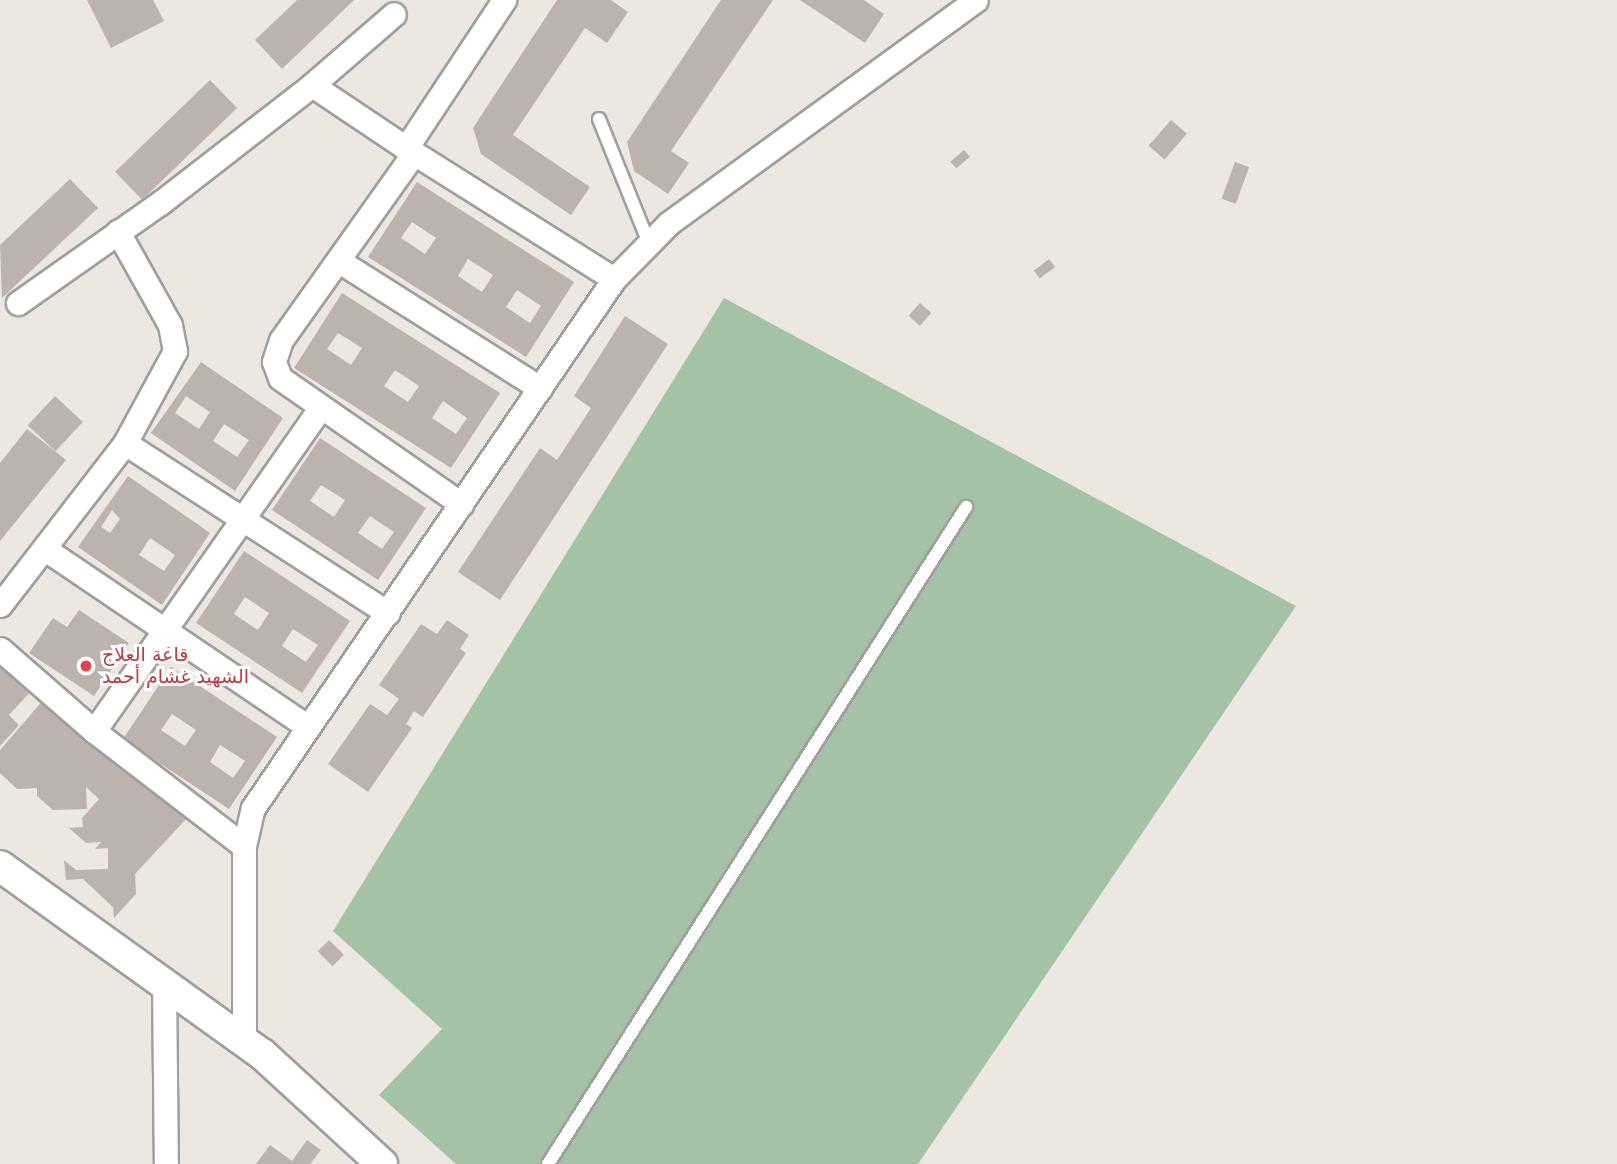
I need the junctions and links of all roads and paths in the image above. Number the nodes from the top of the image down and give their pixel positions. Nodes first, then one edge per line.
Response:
1 (504, 0) edge
2 (976, 0) edge
3 (394, 14) dead end
4 (312, 85) junction
5 (599, 119) dead end
6 (410, 150) junction
7 (118, 232) junction
8 (649, 241) junction
9 (339, 261) junction
10 (614, 279) junction
11 (18, 303) dead end
12 (540, 388) junction
13 (320, 408) junction
14 (125, 443) junction
15 (461, 504) junction
16 (966, 507) dead end
17 (242, 520) junction
18 (45, 549) junction
19 (0, 604) edge
20 (388, 612) junction
21 (166, 631) junction
22 (0, 649) edge
23 (306, 726) junction
24 (94, 731) junction
25 (244, 846) junction
26 (0, 866) edge
27 (164, 983) junction
28 (244, 1041) junction
29 (166, 1164) edge
30 (382, 1164) edge
31 (548, 1164) edge

1 - 6 street
2 - 8 street
3 - 4 street
4 - 6 street
4 - 7 street
5 - 8 lane
6 - 9 street
6 - 10 street
7 - 11 street
7 - 14 street
8 - 10 street
9 - 12 street
9 - 13 street
10 - 12 street
12 - 15 street
13 - 15 street
13 - 17 street
14 - 17 street
14 - 18 street
15 - 20 street
16 - 31 lane
17 - 20 street
17 - 21 street
18 - 19 street
18 - 21 street
20 - 23 street
21 - 23 street
21 - 24 street
22 - 24 street
23 - 25 street
24 - 25 street
25 - 28 street
26 - 27 street
27 - 28 street
27 - 29 street
28 - 30 street

